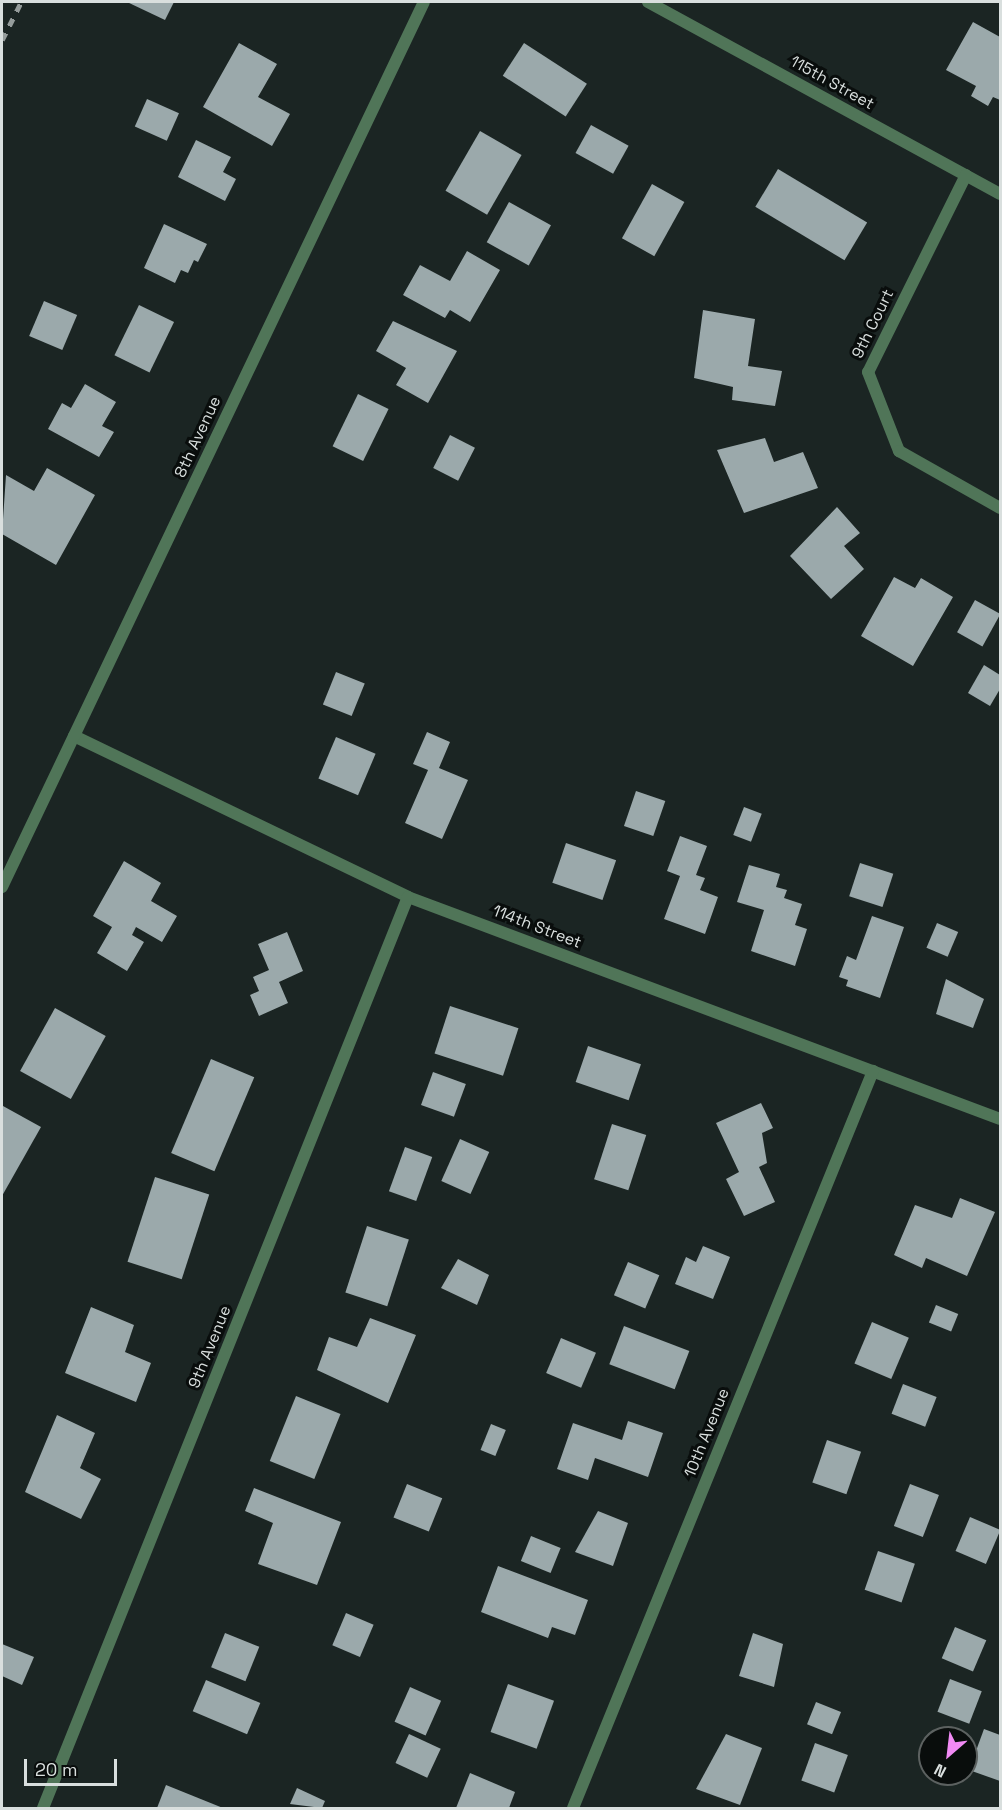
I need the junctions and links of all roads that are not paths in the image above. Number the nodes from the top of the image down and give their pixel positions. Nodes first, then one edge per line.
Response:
1 (424, 2) edge
2 (648, 2) edge
3 (966, 175) junction
4 (1000, 194) edge
5 (1000, 508) edge
6 (74, 736) junction
7 (2, 887) edge
8 (408, 897) junction
9 (873, 1071) junction
10 (1000, 1119) edge
11 (43, 1809) edge
12 (573, 1809) edge

1 - 6 street, 8th Avenue
2 - 3 street, 115th Street
3 - 4 street, 115th Street
3 - 5 street, 9th Court
6 - 7 street, 8th Avenue
6 - 8 street, 114th Street
8 - 9 street, 114th Street
8 - 11 street, 9th Avenue
9 - 10 street, 114th Street
9 - 12 street, 10th Avenue

